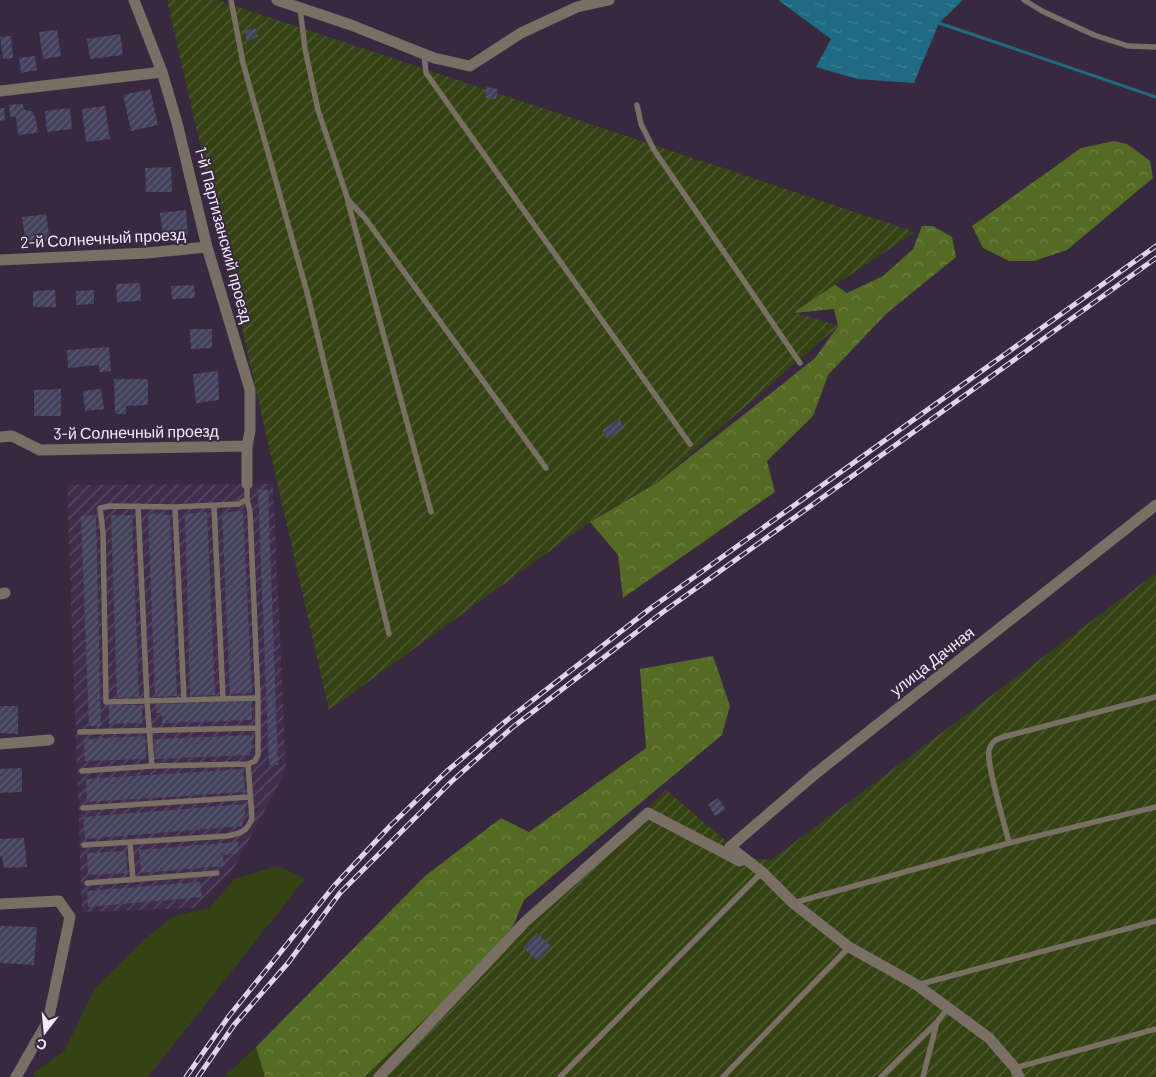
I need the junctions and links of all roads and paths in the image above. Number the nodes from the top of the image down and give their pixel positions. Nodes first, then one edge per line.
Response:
1 (134, 0) edge
2 (231, 0) edge
3 (277, 0) edge
4 (609, 0) edge
5 (1024, 0) edge
6 (300, 8) junction
7 (1156, 47) edge
8 (424, 54) junction
9 (162, 72) junction
10 (0, 91) edge
11 (636, 105) dead end
12 (348, 200) junction
13 (208, 247) junction
14 (0, 260) edge
15 (800, 363) dead end
16 (0, 437) edge
17 (690, 444) dead end
18 (247, 446) junction
19 (546, 468) dead end
20 (247, 484) joint
21 (247, 499) junction
22 (1156, 505) edge
23 (138, 506) junction
24 (214, 506) junction
25 (175, 507) junction
26 (431, 512) dead end
27 (389, 634) dead end
28 (1156, 697) edge
29 (258, 698) junction
30 (222, 699) junction
31 (147, 700) junction
32 (184, 700) junction
33 (257, 728) junction
34 (150, 730) junction
35 (80, 732) dead end
36 (49, 740) dead end
37 (0, 744) edge
38 (248, 764) junction
39 (152, 766) junction
40 (82, 771) dead end
41 (250, 797) junction
42 (1156, 806) edge
43 (83, 808) dead end
44 (130, 842) junction
45 (1009, 843) junction
46 (84, 846) dead end
47 (762, 872) junction
48 (217, 874) dead end
49 (132, 880) junction
50 (87, 884) dead end
51 (793, 903) junction
52 (0, 904) edge
53 (1156, 921) edge
54 (849, 947) junction
55 (917, 984) junction
56 (948, 1008) junction
57 (937, 1022) junction
58 (1156, 1029) edge
59 (1017, 1073) edge
60 (16, 1077) edge
61 (379, 1077) edge
62 (560, 1077) edge
63 (723, 1077) edge
64 (881, 1077) edge
65 (923, 1077) edge

1 - 9 street, 1-й Партизанский проезд
2 - 27 lane
3 - 6 street
4 - 8 street
5 - 7 lane
6 - 8 street
6 - 12 lane
8 - 17 lane
9 - 10 street
9 - 13 street, 1-й Партизанский проезд
11 - 15 lane
12 - 19 lane
12 - 26 lane
13 - 14 street, 2-й Солнечный проезд
13 - 18 street, 1-й Партизанский проезд
16 - 18 street, 3-й Солнечный проезд
18 - 20 street, 1-й Партизанский проезд
20 - 21 lane
21 - 24 lane
21 - 29 lane
22 - 47 street, улица Дачная
23 - 25 lane
23 - 31 lane
23 - 31 lane
24 - 25 lane
24 - 30 lane
25 - 32 lane
28 - 45 lane
29 - 30 lane
29 - 33 lane
30 - 32 lane
31 - 32 lane
31 - 34 lane
33 - 34 lane
33 - 38 lane
34 - 35 lane
34 - 39 lane
36 - 37 street
38 - 39 lane
38 - 41 lane
39 - 40 lane
41 - 43 lane
41 - 44 lane
42 - 45 lane
44 - 46 lane
44 - 49 lane
45 - 51 lane
47 - 51 street
47 - 61 street
47 - 62 lane
48 - 49 lane
49 - 50 lane
51 - 54 street
52 - 60 street
53 - 55 lane
54 - 55 street
54 - 63 lane
55 - 56 street
56 - 57 lane
56 - 59 street
57 - 64 lane
57 - 65 lane
58 - 59 lane

